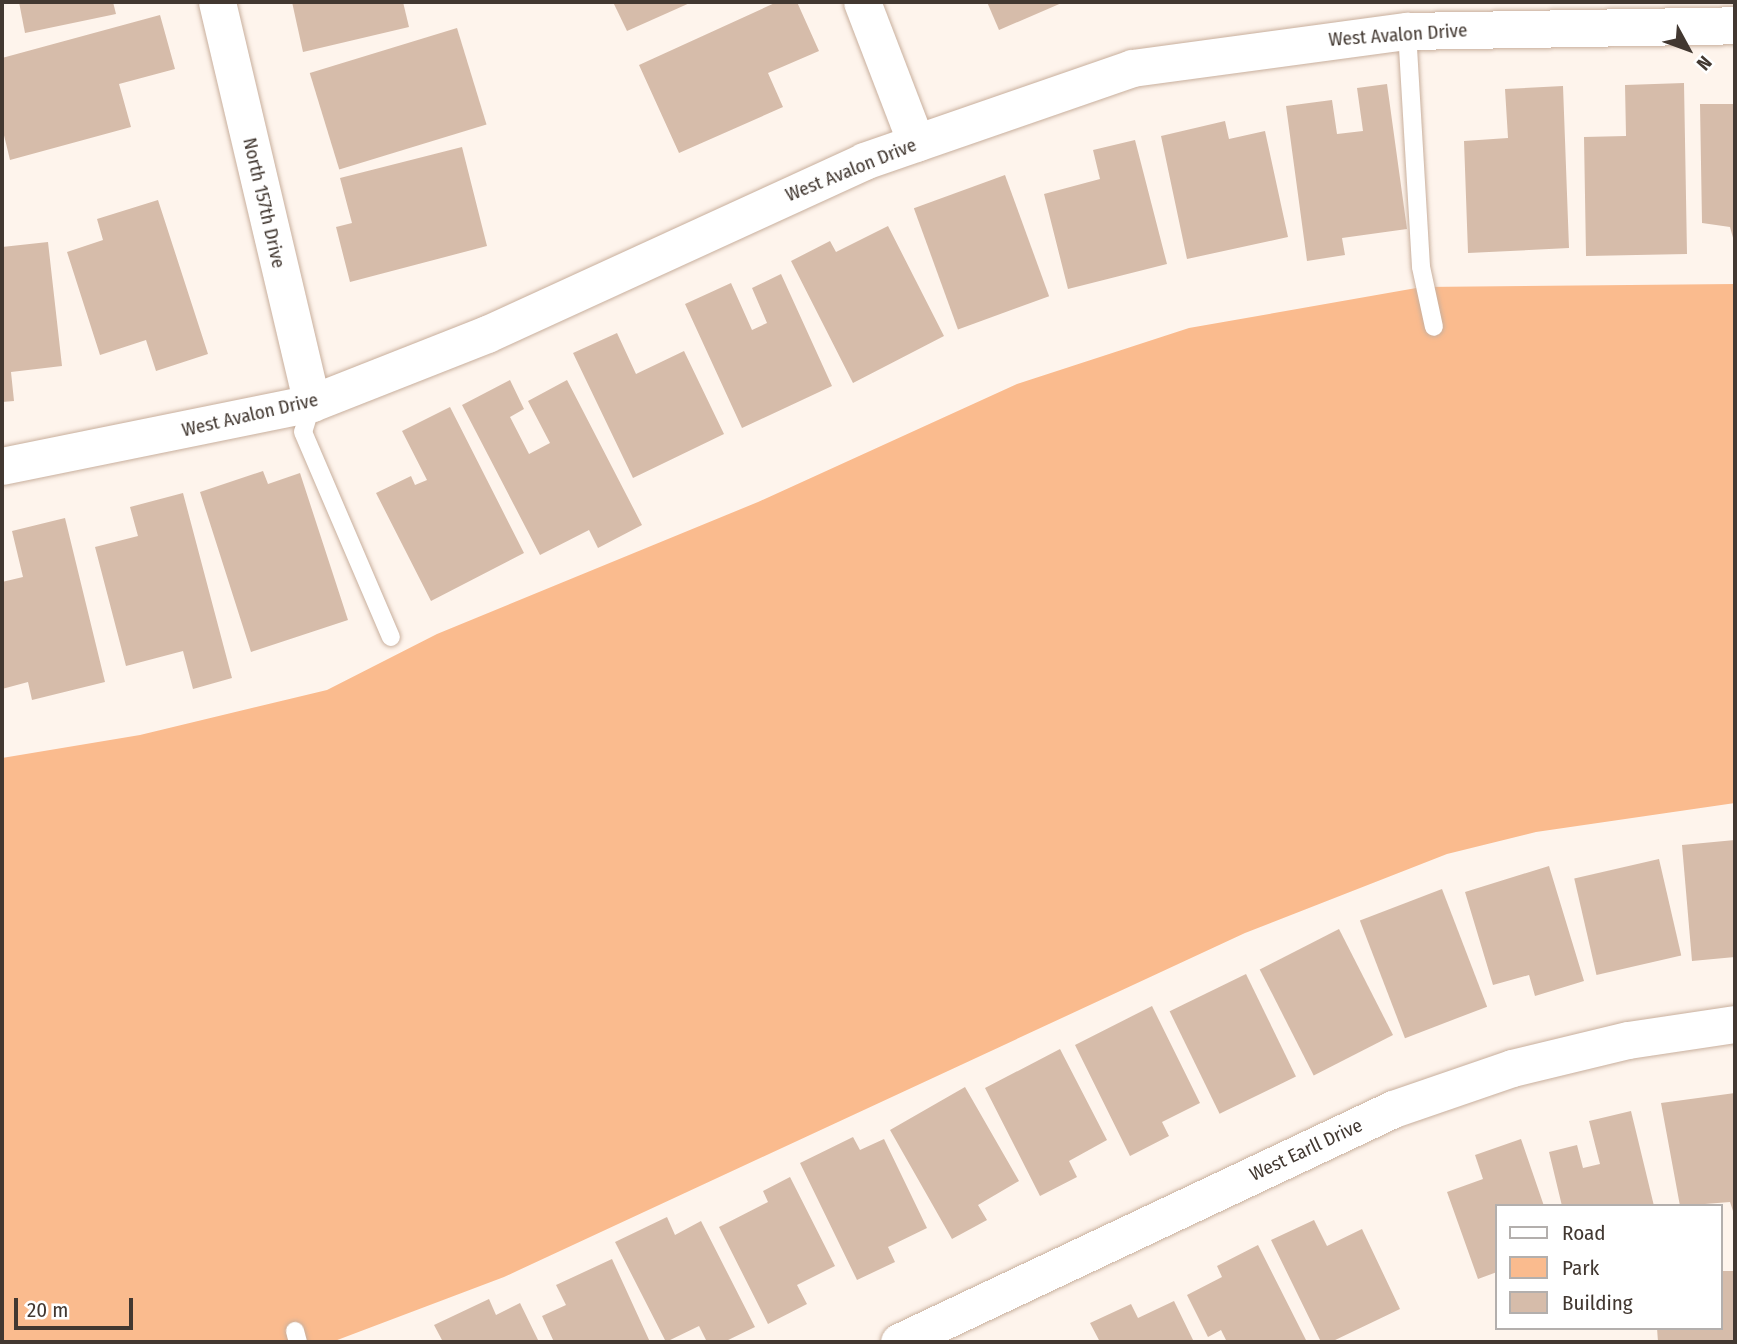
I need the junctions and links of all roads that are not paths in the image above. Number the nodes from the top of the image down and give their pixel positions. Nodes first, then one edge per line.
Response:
1 (218, 2) edge
2 (862, 2) edge
3 (1406, 16) edge
4 (1735, 25) edge
5 (916, 143) junction
6 (1434, 327) dead end
7 (312, 403) junction
8 (2, 466) edge
9 (391, 637) dead end
10 (1735, 1024) edge
11 (899, 1342) edge

1 - 7 street, North 157th Drive
2 - 5 street
3 - 4 street, West Avalon Drive
3 - 5 street, West Avalon Drive
3 - 6 lane
5 - 7 street, West Avalon Drive
7 - 8 street, West Avalon Drive
7 - 9 lane
10 - 11 street, West Earll Drive

